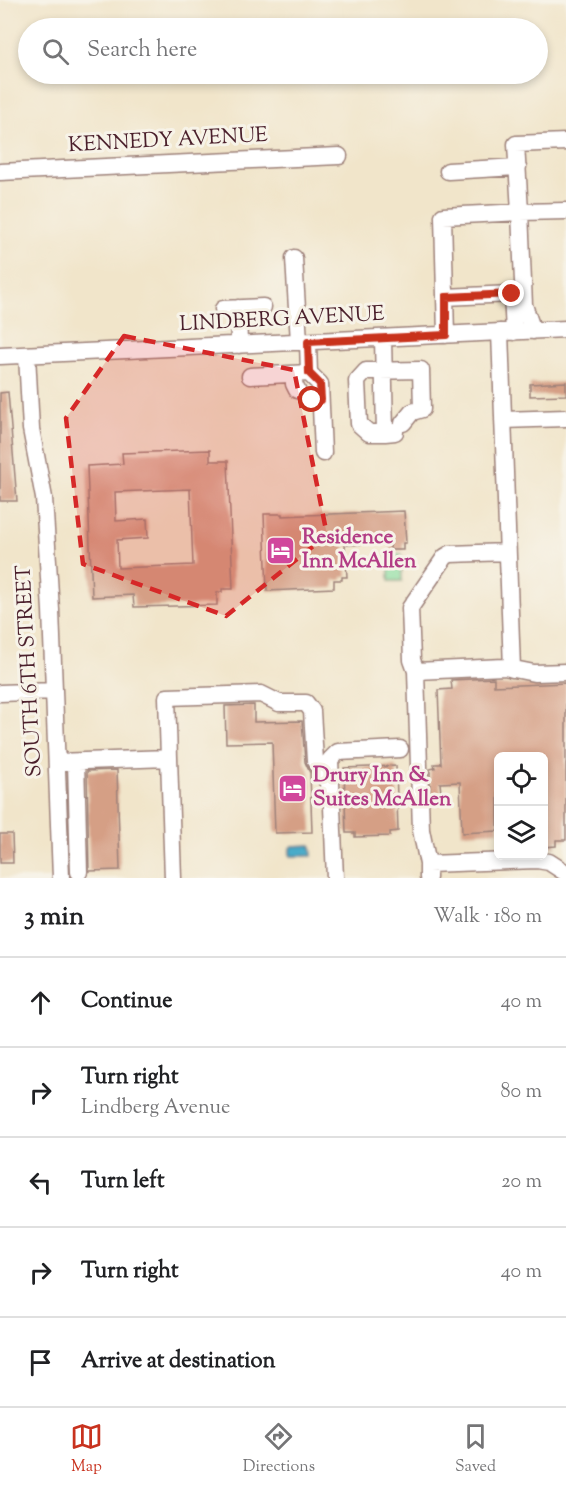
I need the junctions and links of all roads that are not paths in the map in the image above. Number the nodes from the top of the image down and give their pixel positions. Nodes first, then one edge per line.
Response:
1 (566, 142) edge
2 (339, 156) dead end
3 (518, 167) junction
4 (448, 171) dead end
5 (0, 172) edge
6 (566, 211) edge
7 (515, 212) junction
8 (294, 258) dead end
9 (512, 294) junction
10 (446, 297) junction
11 (263, 307) dead end
12 (566, 329) edge
13 (533, 331) junction
14 (507, 332) junction
15 (446, 335) junction
16 (383, 338) junction
17 (303, 342) junction
18 (239, 345) junction
19 (27, 355) junction
20 (0, 356) edge
21 (384, 371) junction
22 (250, 376) dead end
23 (305, 387) junction
24 (566, 417) edge
25 (503, 420) junction
26 (395, 429) junction
27 (323, 453) dead end
28 (507, 552) junction
29 (512, 669) junction
30 (416, 671) junction
31 (566, 672) edge
32 (54, 691) junction
33 (0, 693) edge
34 (400, 749) dead end
35 (168, 758) junction
36 (57, 762) junction
37 (76, 762) junction
38 (332, 788) junction
39 (566, 859) edge
40 (537, 860) joint
41 (548, 860) edge
42 (428, 871) edge
43 (79, 872) dead end
44 (566, 873) edge
45 (62, 878) edge
46 (173, 878) edge
47 (335, 878) edge

1 - 3 street
2 - 5 street, KENNEDY AVENUE
3 - 4 street
3 - 7 street
6 - 7 street
7 - 9 street
7 - 10 street
7 - 13 street
8 - 17 street
9 - 10 street
9 - 14 street
10 - 15 street
11 - 18 street
12 - 13 street, LINDBERG AVENUE
13 - 14 street, LINDBERG AVENUE
14 - 15 street, LINDBERG AVENUE
14 - 25 street
15 - 16 street, LINDBERG AVENUE
16 - 17 street, LINDBERG AVENUE
16 - 21 street
17 - 18 street, LINDBERG AVENUE
17 - 23 street
18 - 19 street, LINDBERG AVENUE
19 - 20 street, LINDBERG AVENUE
19 - 32 street, SOUTH 6TH STREET
21 - 26 street
21 - 26 street
21 - 26 street
22 - 23 street
23 - 27 street
24 - 25 street
25 - 28 street
28 - 29 street
28 - 30 street
29 - 30 street
29 - 31 street
30 - 42 street
32 - 33 street
32 - 36 street, SOUTH 6TH STREET
34 - 38 street
35 - 37 street
35 - 38 street
35 - 46 street
36 - 37 street
36 - 45 street, SOUTH 6TH STREET
37 - 43 street
38 - 47 street
39 - 41 street
40 - 42 street
40 - 44 street

